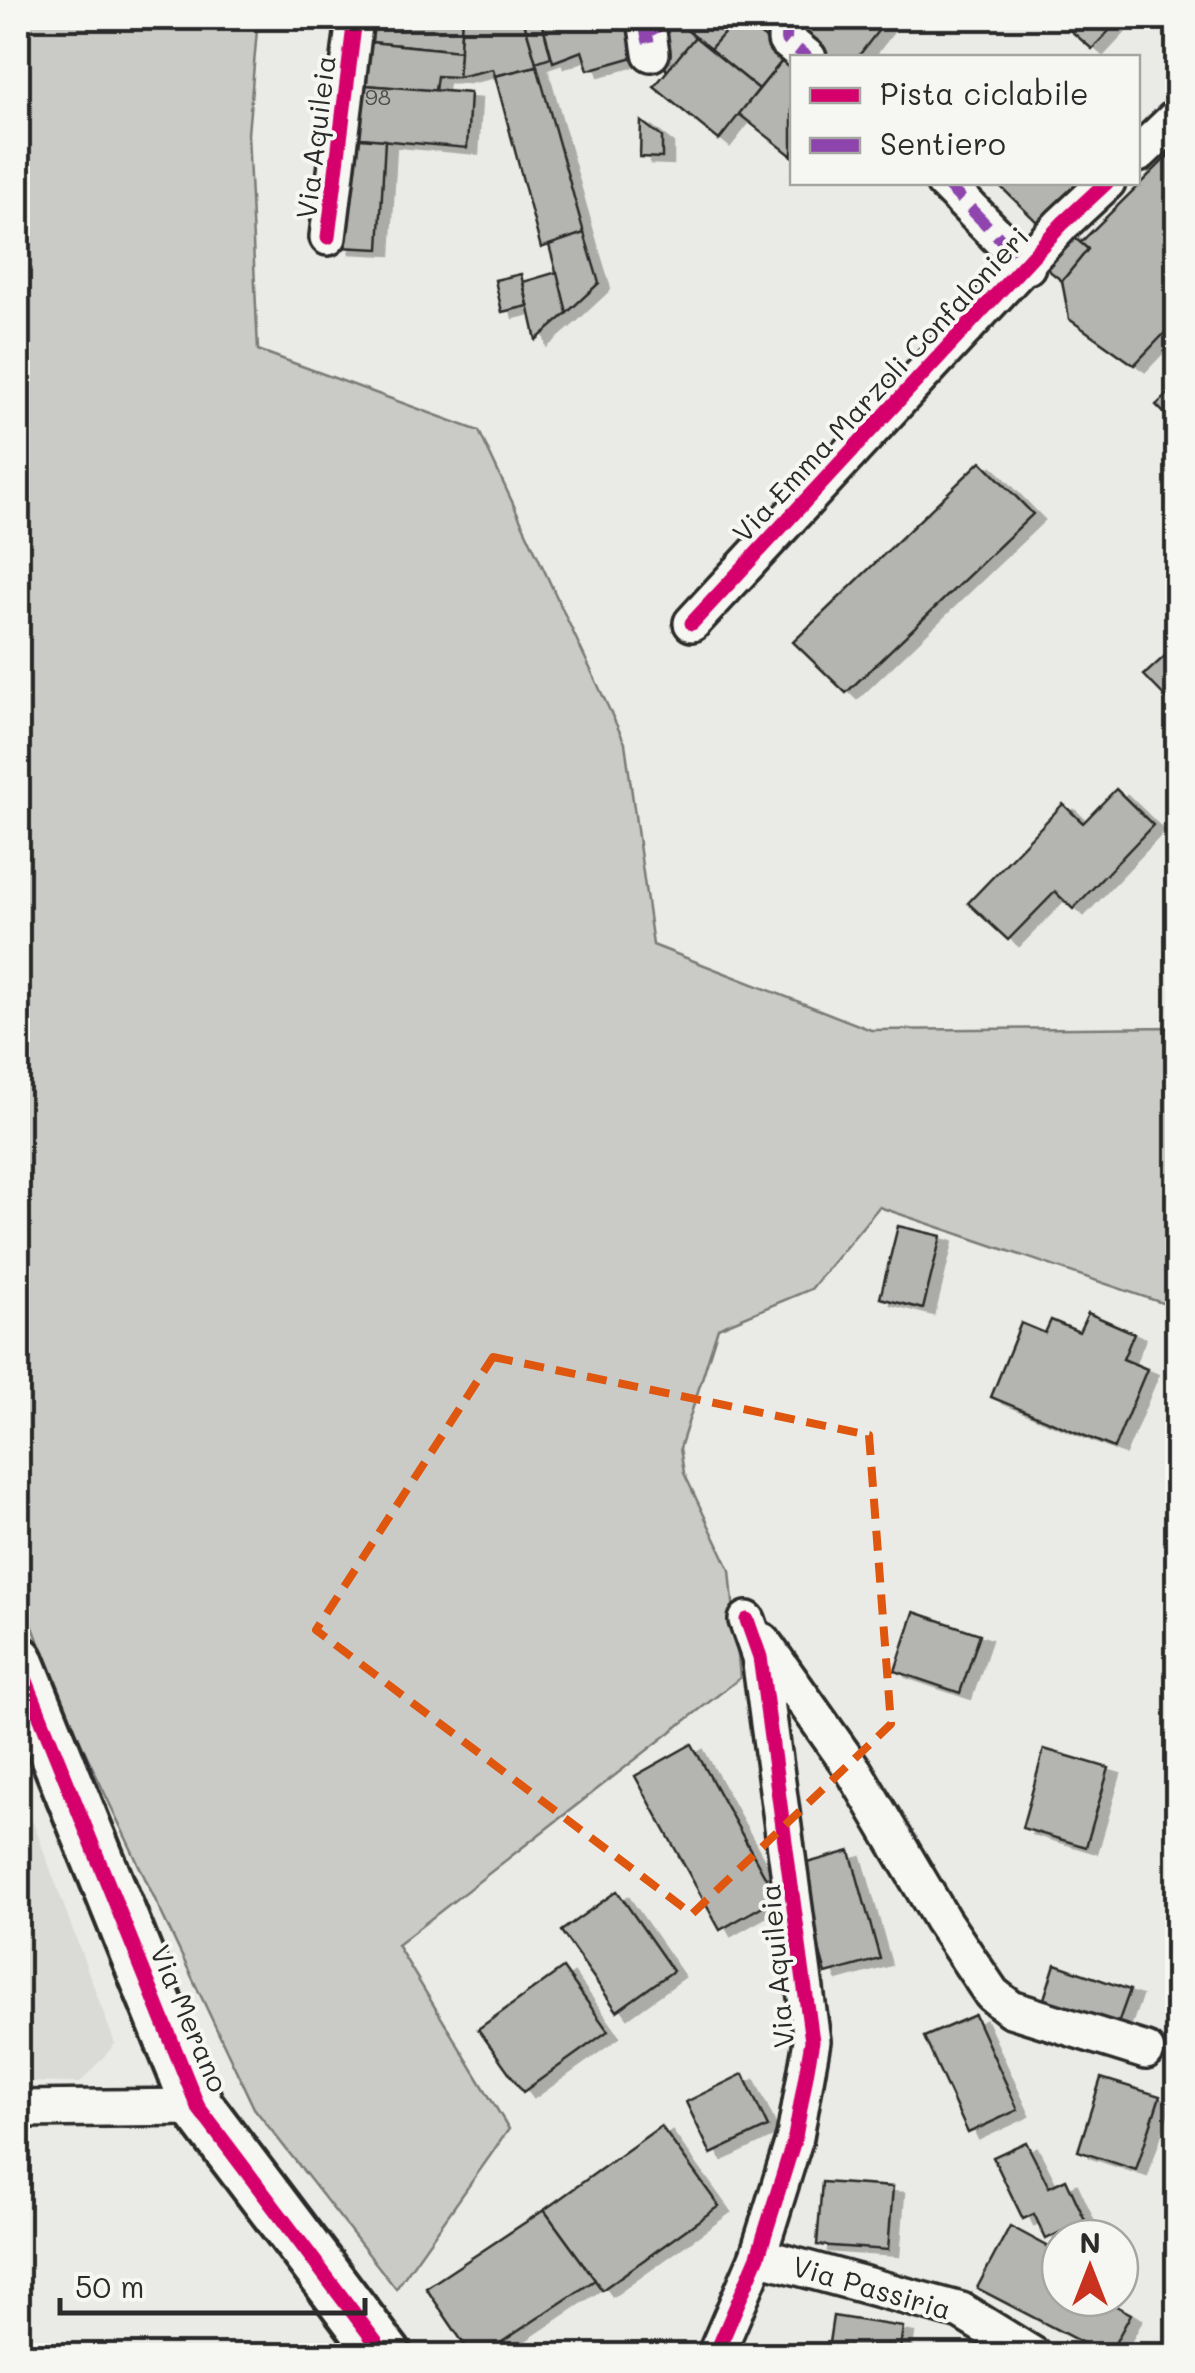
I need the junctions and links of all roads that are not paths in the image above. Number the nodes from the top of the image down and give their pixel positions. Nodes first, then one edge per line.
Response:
1 (787, 18) edge
2 (354, 30) edge
3 (804, 55) edge
4 (1178, 116) edge
5 (1140, 152) edge
6 (947, 185) edge
7 (1104, 185) edge
8 (328, 237) dead end
9 (1027, 266) junction
10 (692, 622) dead end
11 (18, 1661) edge
12 (1146, 2052) dead end
13 (198, 2107) junction
14 (18, 2109) edge
15 (758, 2256) junction
16 (1034, 2355) edge
17 (386, 2356) edge
18 (715, 2356) edge

1 - 3 street
2 - 8 street, Via Aquileia
4 - 5 street
6 - 9 street
7 - 9 street, Via Emma Marzoli Confalonieri
9 - 10 street, Via Emma Marzoli Confalonieri
11 - 13 street, Via Merano
12 - 15 street, Via Aquileia
13 - 14 street
13 - 17 street, Via Merano
15 - 16 street, Via Passiria
15 - 18 street, Via Aquileia

